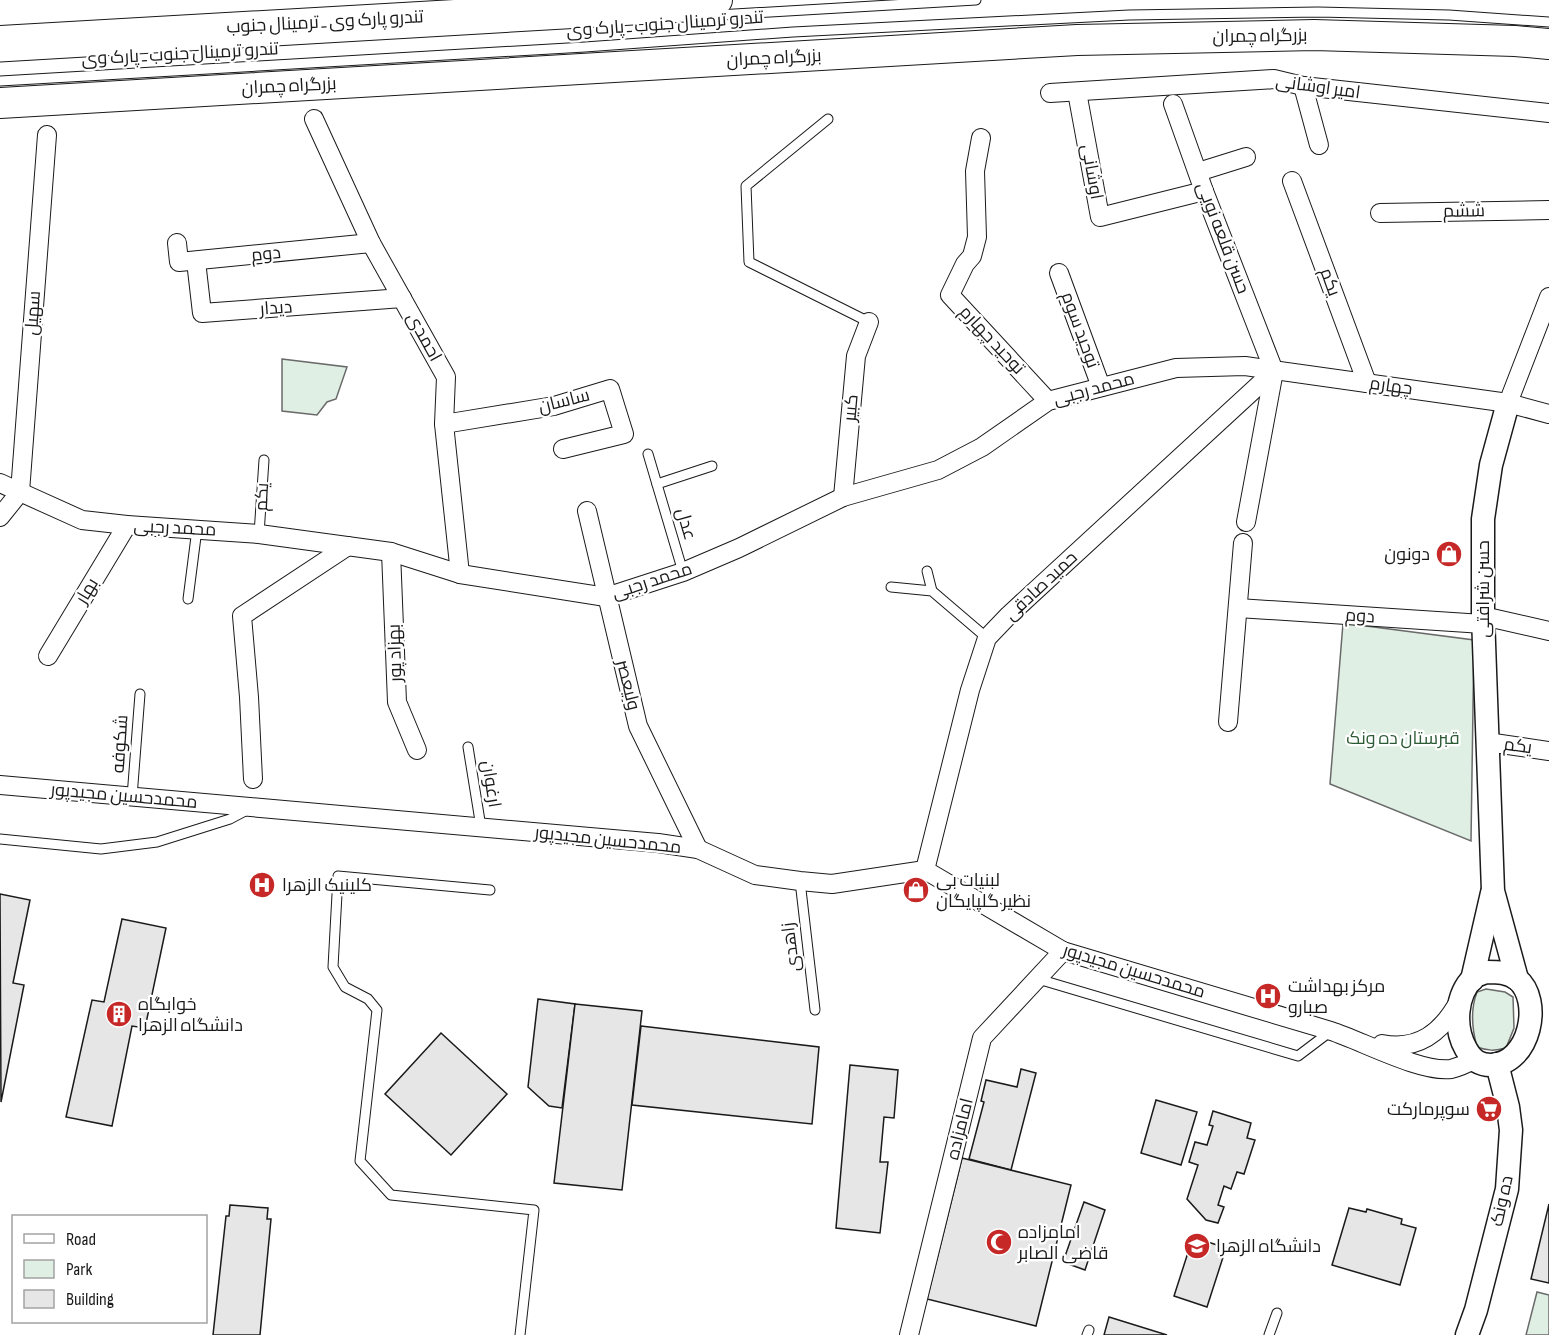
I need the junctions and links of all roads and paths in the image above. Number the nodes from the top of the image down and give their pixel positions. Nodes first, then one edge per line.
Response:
1 (717, 0) edge
2 (976, 0) edge
3 (1549, 22) edge
4 (0, 41) edge
5 (1549, 44) edge
6 (0, 57) edge
7 (0, 81) edge
8 (1303, 86) junction
9 (1077, 92) junction
10 (1050, 93) dead end
11 (0, 103) edge
12 (1173, 104) dead end
13 (1549, 113) edge
14 (314, 119) dead end
15 (828, 119) dead end
16 (47, 135) dead end
17 (981, 138) dead end
18 (1319, 145) dead end
19 (1246, 157) dead end
20 (1198, 172) junction
21 (1292, 181) dead end
22 (1204, 191) junction
23 (1549, 210) edge
24 (1380, 213) dead end
25 (177, 243) dead end
26 (371, 243) junction
27 (196, 261) junction
28 (1059, 273) dead end
29 (402, 298) junction
30 (1548, 302) edge
31 (869, 322) joint
32 (1274, 371) junction
33 (1367, 383) junction
34 (1101, 387) junction
35 (1048, 401) junction
36 (1508, 403) junction
37 (1549, 414) edge
38 (444, 424) junction
39 (563, 449) dead end
40 (648, 454) dead end
41 (264, 460) dead end
42 (712, 466) dead end
43 (0, 483) edge
44 (657, 484) junction
45 (20, 492) junction
46 (843, 497) junction
47 (587, 511) dead end
48 (0, 517) edge
49 (1246, 522) dead end
50 (127, 525) junction
51 (197, 529) junction
52 (259, 534) junction
53 (1243, 543) dead end
54 (348, 546) junction
55 (391, 552) junction
56 (927, 571) dead end
57 (683, 572) junction
58 (460, 574) junction
59 (891, 587) dead end
60 (932, 591) junction
61 (606, 597) junction
62 (188, 599) dead end
63 (1238, 608) junction
64 (1483, 620) junction
65 (1549, 631) edge
66 (987, 638) junction
67 (48, 656) dead end
68 (140, 694) dead end
69 (1228, 722) dead end
70 (1487, 742) junction
71 (468, 747) dead end
72 (417, 750) dead end
73 (1549, 751) edge
74 (254, 779) dead end
75 (0, 785) edge
76 (132, 796) junction
77 (252, 807) junction
78 (481, 827) junction
79 (0, 839) edge
80 (698, 849) junction
81 (925, 870) junction
82 (800, 881) junction
83 (490, 890) dead end
84 (1492, 891) junction
85 (1063, 951) junction
86 (1038, 979) junction
87 (1472, 980) junction
88 (1517, 980) junction
89 (1459, 1001) junction
90 (815, 1010) dead end
91 (1539, 1019) edge
92 (1331, 1031) junction
93 (1356, 1039) junction
94 (1473, 1060) junction
95 (1497, 1064) junction
96 (1277, 1312) dead end
97 (520, 1335) edge
98 (909, 1335) edge
99 (1269, 1335) edge
100 (1467, 1335) edge

1 - 4 highway
2 - 6 lane, تندرو پارک وی ـ ترمینال جنوب
3 - 7 lane, تندرو ترمینال جنوب ـ پارک وی
5 - 11 highway, بزرگراه چمران
8 - 9 street, امیر اوشانی
8 - 13 street, امیر اوشانی
8 - 18 street
9 - 10 street, امیر اوشانی
9 - 22 street, اوشانی
12 - 20 street, حسن قلعه نویی
14 - 26 street, احمدی
15 - 31 lane
16 - 45 street, سهیل
17 - 35 street, توحید چهارم
19 - 20 street
20 - 22 street, حسن قلعه نویی
21 - 33 street, یکم
22 - 32 street, حسن قلعه نویی
23 - 24 street, ششم
25 - 27 street
26 - 27 street, دوم
26 - 29 street, احمدی
27 - 29 street, دیدار
28 - 34 street, توحید سوم
29 - 38 street, احمدی
30 - 36 street, حسن شرافتی
31 - 46 street, کبیر
32 - 33 street, چهارم
32 - 34 street, محمد رجبی
32 - 49 street
32 - 66 street, حمید صادقی
33 - 36 street, چهارم
34 - 35 street, محمد رجبی
35 - 46 street, محمد رجبی
36 - 37 street, چهارم
36 - 64 street, حسن شرافتی
38 - 39 street, ساسان
38 - 58 street, احمدی
40 - 44 lane, عدل
41 - 52 lane, یکم
42 - 44 lane
43 - 45 street, محمد رجبی
44 - 57 lane, عدل
45 - 48 street
45 - 50 street, محمد رجبی
46 - 57 street, محمد رجبی
47 - 61 street, ولیعصر
50 - 51 street, محمد رجبی
50 - 67 street, بهار
51 - 52 street, محمد رجبی
51 - 62 lane
52 - 54 street, محمد رجبی
53 - 63 street
54 - 55 street, محمد رجبی
54 - 74 street
55 - 58 street, محمد رجبی
55 - 72 street, بهزاد پور
56 - 60 lane
57 - 61 street, محمد رجبی
58 - 61 street, محمد رجبی
59 - 60 lane
60 - 66 lane
61 - 80 street, ولیعصر
63 - 64 street, دوم
63 - 69 street
64 - 65 street, دوم
64 - 70 street, حسن شرافتی
66 - 81 street, حمید صادقی
68 - 76 lane, شکوفه
70 - 73 street, یکم
70 - 84 street, حسن شرافتی
71 - 78 lane, ارغوان
75 - 76 street, محمدحسین مجیدپور
76 - 77 street, محمدحسین مجیدپور
77 - 78 street, محمدحسین مجیدپور
77 - 79 lane
78 - 80 street, محمدحسین مجیدپور
80 - 82 street, محمدحسین مجیدپور
81 - 82 street, محمدحسین مجیدپور
81 - 85 street, محمدحسین مجیدپور
82 - 90 lane, زاهدی
83 - 97 lane
84 - 87 street
84 - 88 street
85 - 86 street, امامزاده
85 - 92 street, محمدحسین مجیدپور
86 - 92 lane
86 - 98 street, امامزاده
87 - 88 street
87 - 89 street
88 - 91 street
89 - 93 street
89 - 94 street
91 - 95 street
92 - 93 street, محمدحسین مجیدپور
93 - 94 street
94 - 95 street
95 - 100 street, ده ونک
96 - 99 lane

